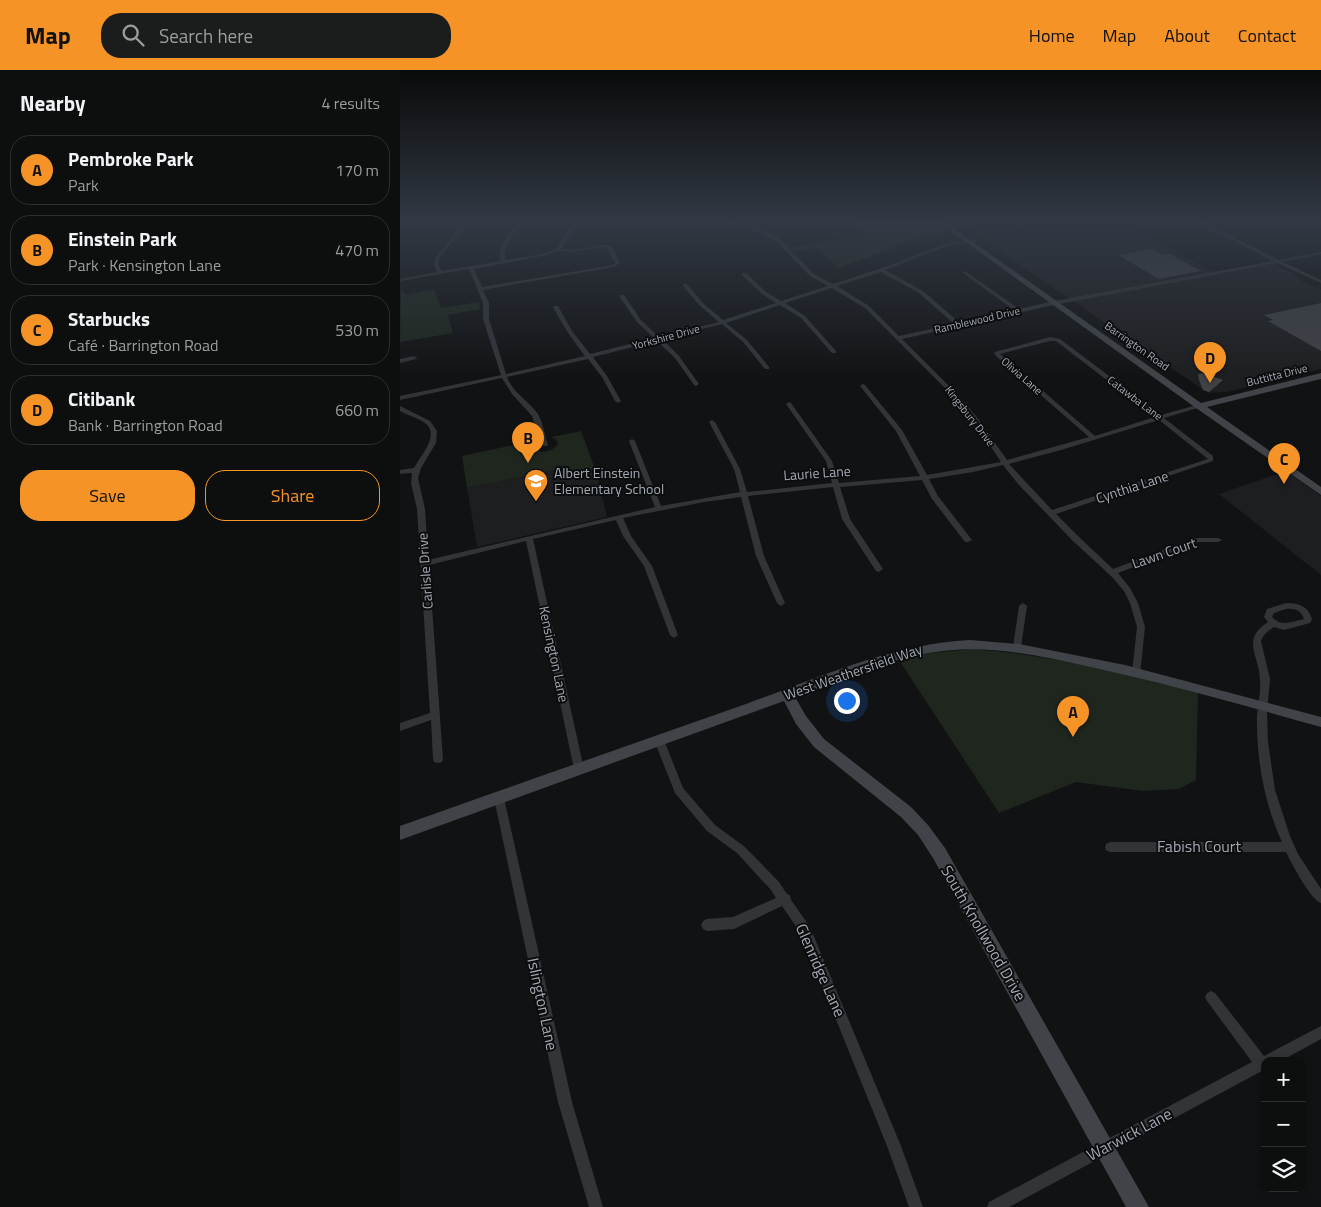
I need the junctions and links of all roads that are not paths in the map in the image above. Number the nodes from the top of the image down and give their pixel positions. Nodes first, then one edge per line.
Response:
1 (440, 273) edge
2 (474, 273) edge
3 (570, 273) edge
4 (810, 273) edge
5 (872, 273) edge
6 (887, 273) edge
7 (967, 273) edge
8 (1016, 273) edge
9 (1208, 273) edge
10 (1303, 273) edge
11 (744, 274) dead end
12 (400, 280) edge
13 (1321, 282) edge
14 (685, 285) dead end
15 (833, 287) junction
16 (480, 289) junction
17 (622, 296) dead end
18 (1058, 302) junction
19 (782, 304) junction
20 (556, 307) dead end
21 (1018, 311) junction
22 (723, 322) junction
23 (958, 324) junction
24 (898, 338) junction
25 (658, 339) junction
26 (1056, 340) joint
27 (834, 352) dead end
28 (590, 357) junction
29 (414, 358) dead end
30 (400, 361) edge
31 (767, 368) dead end
32 (504, 376) junction
33 (1321, 376) edge
34 (696, 384) dead end
35 (863, 386) dead end
36 (400, 398) edge
37 (618, 401) dead end
38 (789, 404) dead end
39 (1204, 405) junction
40 (400, 408) edge
41 (1160, 418) junction
42 (712, 422) dead end
43 (1094, 438) junction
44 (632, 442) dead end
45 (545, 445) dead end
46 (1212, 459) joint
47 (1005, 463) junction
48 (416, 470) junction
49 (400, 472) edge
50 (925, 478) junction
51 (1321, 483) edge
52 (836, 486) junction
53 (1321, 492) edge
54 (744, 494) junction
55 (659, 509) junction
56 (1051, 513) junction
57 (619, 518) junction
58 (529, 539) junction
59 (968, 540) dead end
60 (1218, 540) dead end
61 (425, 563) junction
62 (878, 569) dead end
63 (1112, 572) junction
64 (781, 602) dead end
65 (1023, 606) dead end
66 (1273, 624) dead end
67 (674, 635) dead end
68 (1017, 647) junction
69 (1137, 673) junction
70 (787, 694) junction
71 (1263, 706) junction
72 (435, 715) junction
73 (1321, 722) edge
74 (400, 727) edge
75 (659, 740) junction
76 (438, 759) dead end
77 (579, 769) junction
78 (499, 798) junction
79 (400, 833) edge
80 (1110, 847) dead end
81 (1288, 847) junction
82 (1321, 898) edge
83 (786, 899) junction
84 (707, 925) dead end
85 (1211, 998) dead end
86 (1321, 1032) edge
87 (1277, 1057) edge
88 (1261, 1059) edge
89 (1261, 1066) edge
90 (1106, 1147) junction
91 (596, 1207) edge
92 (916, 1207) edge
93 (994, 1207) edge
94 (1138, 1207) edge

1 - 12 street
2 - 16 street
3 - 16 street
4 - 15 street, Kingsbury Drive
5 - 15 street, Yorkshire Drive
6 - 23 street
7 - 21 street
8 - 18 street, Barrington Road
9 - 18 street, Ramblewood Drive
10 - 13 street
11 - 19 street
14 - 22 street
15 - 19 street, Yorkshire Drive
15 - 24 street, Kingsbury Drive
16 - 32 street
17 - 25 street
18 - 21 street, Ramblewood Drive
18 - 39 street, Barrington Road
19 - 22 street, Yorkshire Drive
19 - 27 street
20 - 28 street
21 - 23 street, Ramblewood Drive
22 - 25 street, Yorkshire Drive
22 - 31 street
23 - 24 street, Ramblewood Drive
24 - 47 street, Kingsbury Drive
25 - 28 street, Yorkshire Drive
25 - 34 street
26 - 41 street, Catawba Lane
26 - 43 street, Olivia Lane
28 - 32 street, Yorkshire Drive
28 - 37 street
29 - 30 street
32 - 36 street, Yorkshire Drive
32 - 45 street
33 - 39 street, Buttitta Drive
35 - 50 street
38 - 52 street
39 - 41 street, Laurie Lane
39 - 51 street, Barrington Road
39 - 53 street, Barrington Road
40 - 48 street
41 - 43 street, Laurie Lane
41 - 46 street, Catawba Lane
42 - 54 street
43 - 47 street, Laurie Lane
44 - 55 street
46 - 56 street, Cynthia Lane
47 - 50 street, Laurie Lane
47 - 56 street, Kingsbury Drive
48 - 49 street
48 - 61 street, Carlisle Drive
50 - 52 street, Laurie Lane
50 - 59 street
52 - 54 street, Laurie Lane
52 - 62 street
54 - 55 street, Laurie Lane
54 - 64 street
55 - 57 street, Laurie Lane
56 - 63 street, Kingsbury Drive
57 - 58 street, Laurie Lane
57 - 67 street
58 - 61 street, Laurie Lane
58 - 77 street, Kensington Lane
60 - 63 street, Lawn Court
61 - 72 street, Carlisle Drive
63 - 69 street, Kingsbury Drive
65 - 68 street
66 - 71 street
68 - 69 street, West Weathersfield Way
68 - 70 street, West Weathersfield Way
69 - 71 street, West Weathersfield Way
70 - 75 street, West Weathersfield Way
70 - 90 street, South Knollwood Drive
71 - 73 street, West Weathersfield Way
71 - 81 street
72 - 74 street
72 - 76 street, Carlisle Drive
75 - 77 street, West Weathersfield Way
75 - 83 street, Glenridge Lane
77 - 78 street, West Weathersfield Way
78 - 79 street, West Weathersfield Way
78 - 91 street, Islington Lane
80 - 81 street, Fabish Court
81 - 82 street
83 - 84 street
83 - 92 street, Glenridge Lane
85 - 88 street
86 - 87 street, Warwick Lane
89 - 90 street, Warwick Lane
90 - 93 street, Warwick Lane
90 - 94 street, South Knollwood Drive

